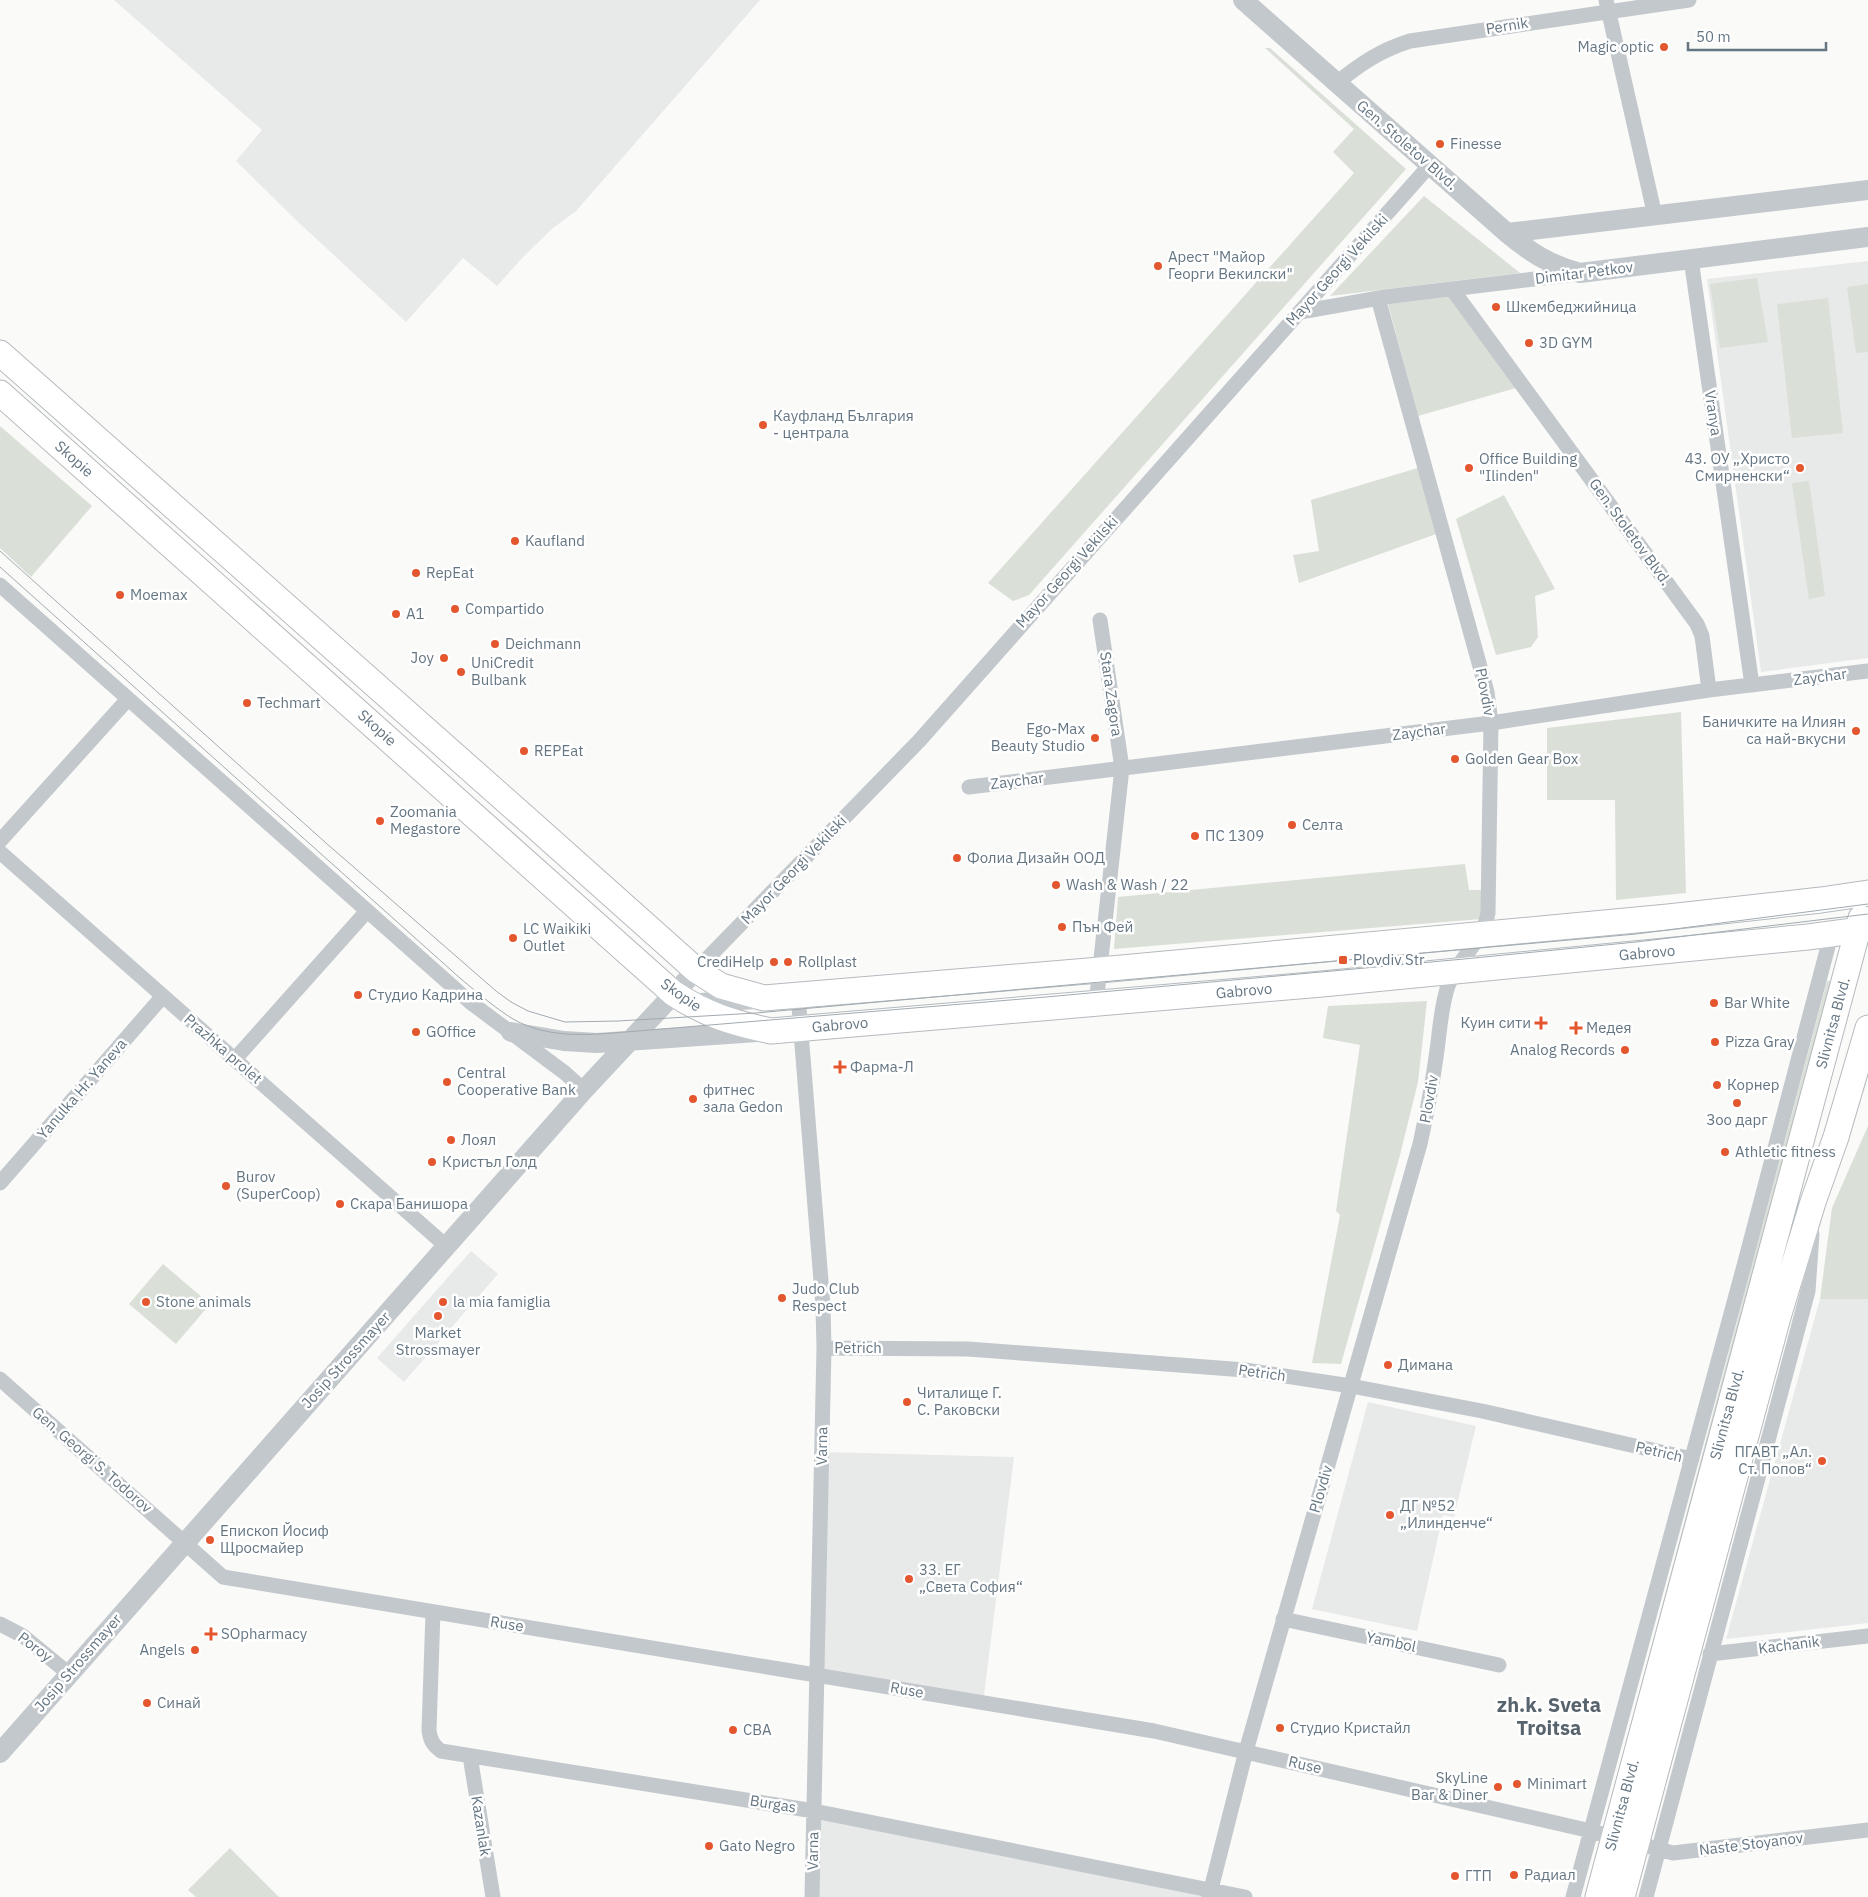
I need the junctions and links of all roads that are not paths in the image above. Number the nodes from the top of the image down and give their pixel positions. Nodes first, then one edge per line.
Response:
1 (1244, 0) edge
2 (1689, 0) edge
3 (1608, 5) edge
4 (1336, 83) junction
5 (1430, 165) junction
6 (1868, 190) edge
7 (1655, 216) junction
8 (1507, 234) junction
9 (1868, 236) edge
10 (1691, 259) junction
11 (1580, 273) junction
12 (1452, 289) junction
13 (1378, 298) junction
14 (1300, 312) junction
15 (0, 353) edge
16 (0, 393) edge
17 (0, 585) edge
18 (1100, 620) dead end
19 (1868, 671) edge
20 (1752, 685) junction
21 (1710, 690) junction
22 (128, 699) junction
23 (1491, 723) junction
24 (1122, 768) junction
25 (969, 787) dead end
26 (0, 841) edge
27 (0, 852) edge
28 (1868, 893) edge
29 (367, 911) junction
30 (1863, 930) edge
31 (1480, 935) junction
32 (1831, 935) junction
33 (1823, 963) junction
34 (696, 970) junction
35 (1100, 970) junction
36 (1454, 971) junction
37 (798, 995) junction
38 (163, 996) junction
39 (764, 998) junction
40 (674, 1001) junction
41 (1096, 1004) junction
42 (801, 1028) junction
43 (1868, 1028) edge
44 (771, 1031) junction
45 (511, 1032) junction
46 (629, 1041) junction
47 (235, 1059) junction
48 (584, 1090) junction
49 (0, 1183) edge
50 (1813, 1202) junction
51 (446, 1246) junction
52 (824, 1348) junction
53 (0, 1379) edge
54 (1351, 1386) junction
55 (1692, 1460) junction
56 (184, 1542) junction
57 (433, 1612) junction
58 (1283, 1619) junction
59 (0, 1624) edge
60 (1868, 1636) edge
61 (1710, 1654) junction
62 (1499, 1665) dead end
63 (68, 1673) junction
64 (817, 1675) junction
65 (1246, 1751) junction
66 (0, 1753) edge
67 (470, 1756) junction
68 (814, 1811) junction
69 (1868, 1830) edge
70 (1624, 1841) junction
71 (1210, 1893) edge
72 (493, 1897) edge
73 (812, 1897) edge
74 (1245, 1897) edge
75 (1573, 1897) edge
76 (1598, 1897) edge
77 (1622, 1897) edge
78 (1646, 1897) edge

1 - 4 street, Gen. Stoletov Blvd.
2 - 3 street, Pernik
3 - 4 street, Pernik
3 - 7 street
4 - 5 street, Gen. Stoletov Blvd.
5 - 8 street, Gen. Stoletov Blvd.
5 - 14 street, Mayor Georgi Vekilski
6 - 7 street
7 - 8 street
8 - 11 street, Gen. Stoletov Blvd.
9 - 10 street, Dimitar Petkov
10 - 11 street, Dimitar Petkov
10 - 20 street, Vranya
11 - 12 street, Dimitar Petkov
12 - 13 street, Dimitar Petkov
12 - 21 street, Gen. Stoletov Blvd.
13 - 14 street, Dimitar Petkov
13 - 23 street, Plovdiv
14 - 34 street, Mayor Georgi Vekilski
15 - 34 main road, Skopie
16 - 40 main road, Skopie
17 - 22 street
18 - 24 street, Stara Zagora
19 - 20 street, Zaychar
20 - 21 street, Zaychar
21 - 23 street, Zaychar
22 - 26 street
22 - 29 street
23 - 24 street, Zaychar
23 - 31 street, Plovdiv
24 - 25 street, Zaychar
24 - 35 street, Stara Zagora
27 - 38 street, Prazhka prolet
28 - 30 main road, Slivnitsa Blvd.
28 - 31 main road
29 - 45 street
29 - 47 street
30 - 32 main road, Gabrovo
30 - 33 street, Slivnitsa Blvd.
30 - 70 main road, Slivnitsa Blvd.
31 - 35 main road
31 - 36 street, Plovdiv
32 - 33 street, Slivnitsa Blvd.
32 - 36 main road, Gabrovo
33 - 55 street, Slivnitsa Blvd.
34 - 39 main road, Skopie
34 - 40 street, Josip Strossmayer
35 - 37 main road
35 - 41 street, Stara Zagora
36 - 41 main road, Gabrovo
36 - 54 street, Plovdiv
37 - 39 main road
37 - 42 street, Varna
38 - 47 street, Prazhka prolet
38 - 49 street, Yanulka Hr. Yaneva
39 - 40 street
40 - 44 main road, Skopie
40 - 46 street, Josip Strossmayer
41 - 42 main road, Gabrovo
42 - 44 main road, Gabrovo
42 - 52 street, Varna
43 - 50 main road, Slivnitsa Blvd.
44 - 46 street, Gabrovo
45 - 46 street, Gabrovo
45 - 48 street
46 - 48 street, Josip Strossmayer
47 - 51 street, Prazhka prolet
48 - 51 street, Josip Strossmayer
50 - 61 street, Slivnitsa Blvd.
50 - 70 main road, Slivnitsa Blvd.
51 - 56 street, Josip Strossmayer
52 - 54 street, Petrich
52 - 64 street, Varna
53 - 56 street, Gen. Georgi S. Todorov
54 - 55 street, Petrich
54 - 58 street, Plovdiv
55 - 70 street, Slivnitsa Blvd.
56 - 57 street, Ruse
56 - 63 street, Josip Strossmayer
57 - 64 street, Ruse
57 - 67 street, Burgas
58 - 62 street, Yambol
58 - 65 street, Plovdiv
59 - 63 street, Poroy
60 - 61 street, Kachanik
61 - 70 street, Slivnitsa Blvd.
63 - 66 street, Josip Strossmayer
64 - 65 street, Ruse
64 - 68 street, Varna
65 - 70 street, Ruse
65 - 71 street, Plovdiv
67 - 68 street, Burgas
67 - 72 street, Kazanlak
68 - 71 street, Burgas
68 - 73 street, Varna
69 - 70 street, Naste Stoyanov
70 - 75 street, Slivnitsa Blvd.
70 - 76 main road, Slivnitsa Blvd.
70 - 77 main road, Slivnitsa Blvd.
70 - 78 street
71 - 74 street, Burgas

